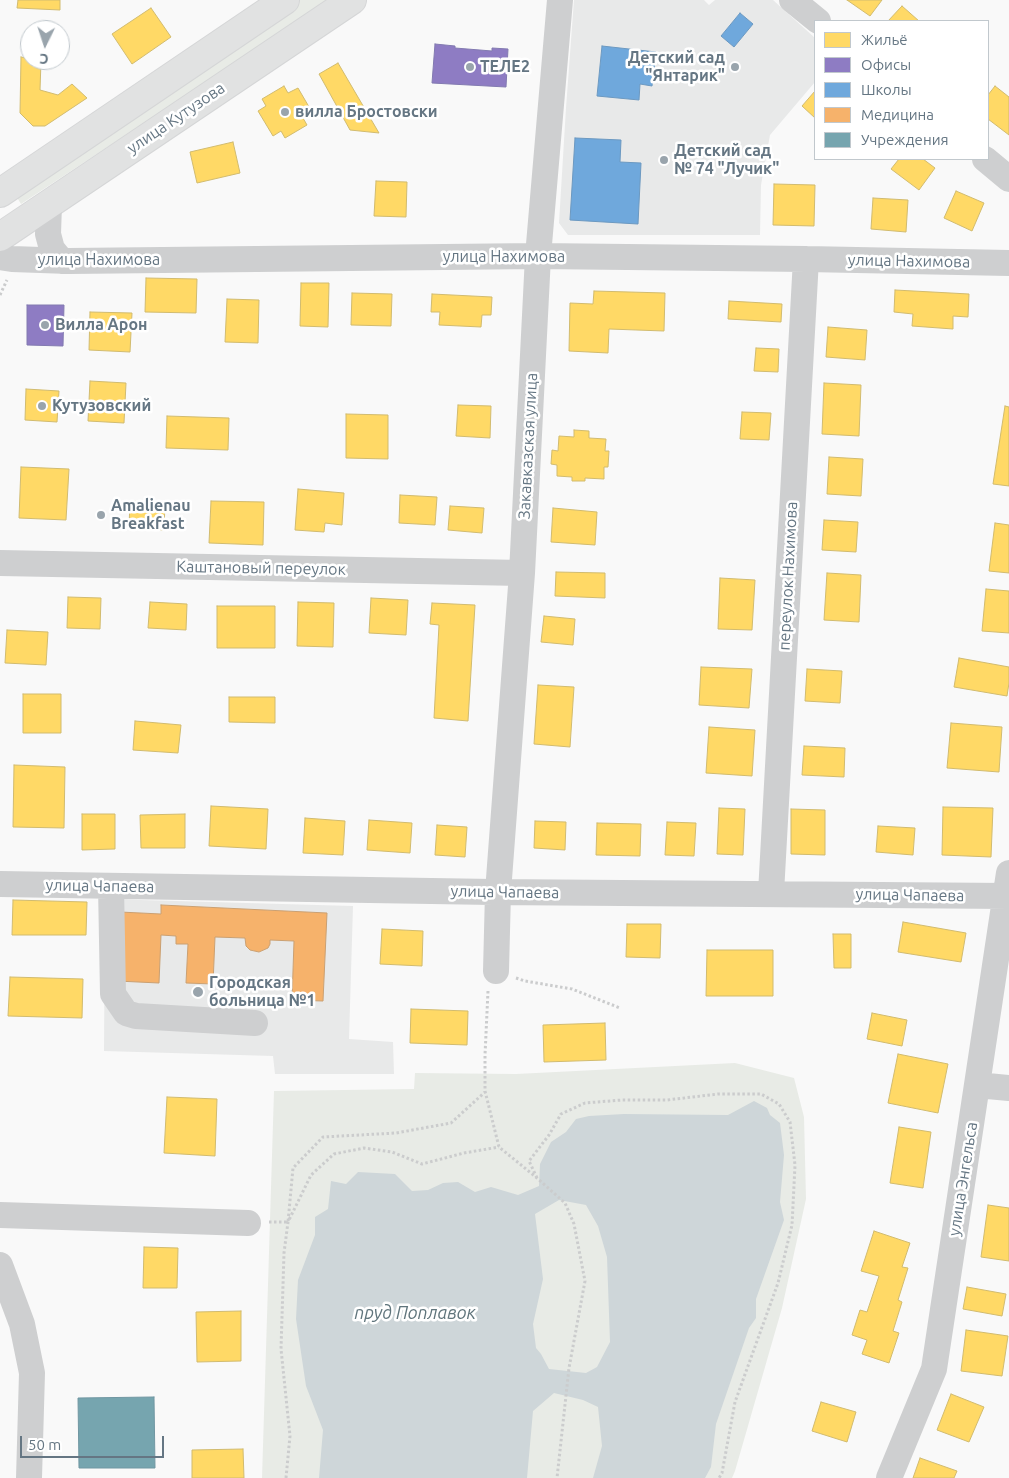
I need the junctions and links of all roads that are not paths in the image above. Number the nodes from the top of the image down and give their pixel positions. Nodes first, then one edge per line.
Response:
1 (284, 0) edge
2 (352, 0) edge
3 (560, 0) edge
4 (986, 160) edge
5 (1009, 179) edge
6 (0, 193) edge
7 (49, 204) junction
8 (0, 237) edge
9 (538, 256) junction
10 (0, 257) edge
11 (806, 259) junction
12 (62, 261) junction
13 (1009, 263) edge
14 (0, 563) edge
15 (522, 573) junction
16 (0, 884) edge
17 (110, 886) junction
18 (1008, 888) edge
19 (498, 892) junction
20 (771, 893) junction
21 (496, 971) road end
22 (255, 1024) dead end
23 (977, 1085) junction
24 (1009, 1088) edge
25 (0, 1215) edge
26 (248, 1223) road end
27 (0, 1265) edge
28 (29, 1478) edge
29 (889, 1478) edge

1 - 6 main road
2 - 7 main road, улица Кутузова
3 - 9 street, Закавказская улица
4 - 5 street
7 - 8 main road, улица Кутузова
7 - 12 street
9 - 11 street, улица Нахимова
9 - 12 street, улица Нахимова
9 - 15 street, Закавказская улица
10 - 12 street, улица Нахимова
11 - 13 street, улица Нахимова
11 - 20 street, переулок Нахимова
14 - 15 street, Каштановый переулок
15 - 19 street, Закавказская улица
16 - 17 street, улица Чапаева
17 - 19 street, улица Чапаева
17 - 22 street
18 - 20 street, улица Чапаева
18 - 23 street, улица Энгельса
19 - 20 street, улица Чапаева
19 - 21 street, Закавказская улица
23 - 24 street
23 - 29 street, улица Энгельса
25 - 26 street
27 - 28 street

